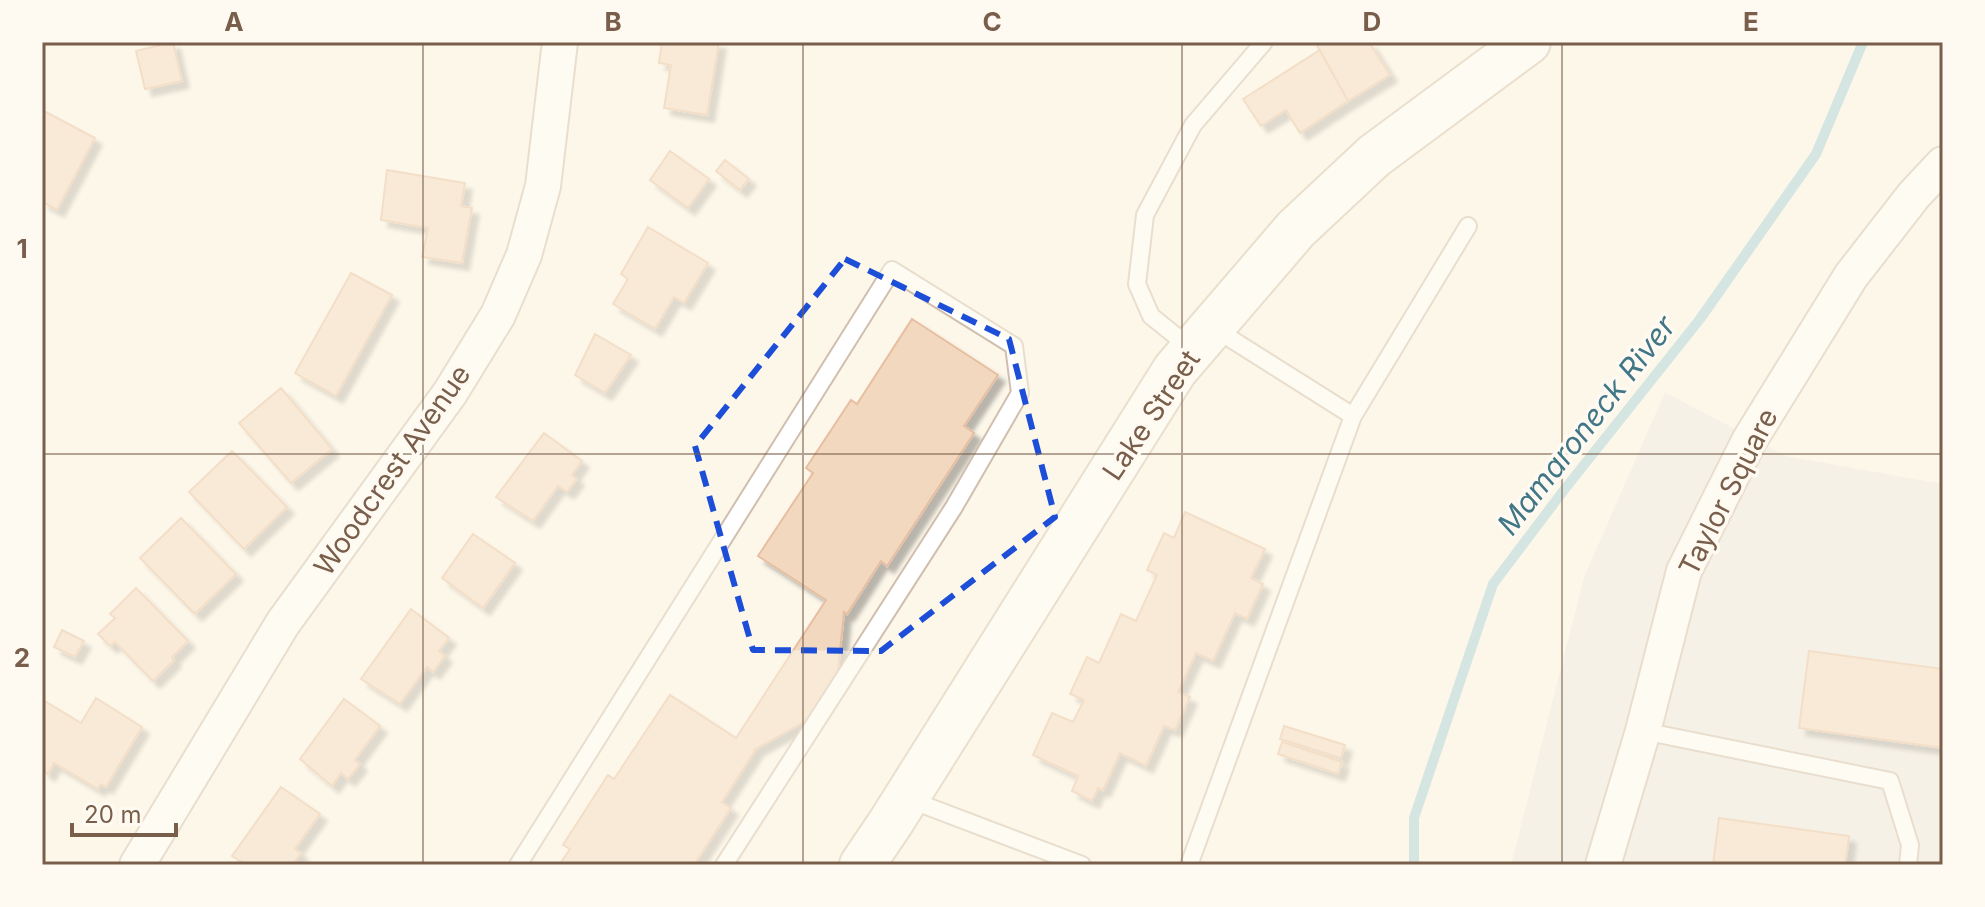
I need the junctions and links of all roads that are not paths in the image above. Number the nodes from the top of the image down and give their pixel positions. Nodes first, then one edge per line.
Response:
1 (560, 42) edge
2 (1264, 42) edge
3 (1528, 42) edge
4 (1943, 164) edge
5 (1468, 226) dead end
6 (1202, 339) junction
7 (1353, 416) junction
8 (1643, 731) junction
9 (906, 798) junction
10 (137, 865) edge
11 (518, 865) edge
12 (724, 865) edge
13 (862, 865) edge
14 (1082, 865) edge
15 (1189, 865) edge
16 (1603, 865) edge
17 (1908, 865) edge

1 - 10 street, Woodcrest Avenue
2 - 6 lane
3 - 6 main road, Lake Street
4 - 8 street, Taylor Square
5 - 7 lane
6 - 7 lane
6 - 9 main road, Lake Street
7 - 15 lane
8 - 16 street, Taylor Square
8 - 17 lane
9 - 13 main road, Lake Street
9 - 14 lane
11 - 12 lane

